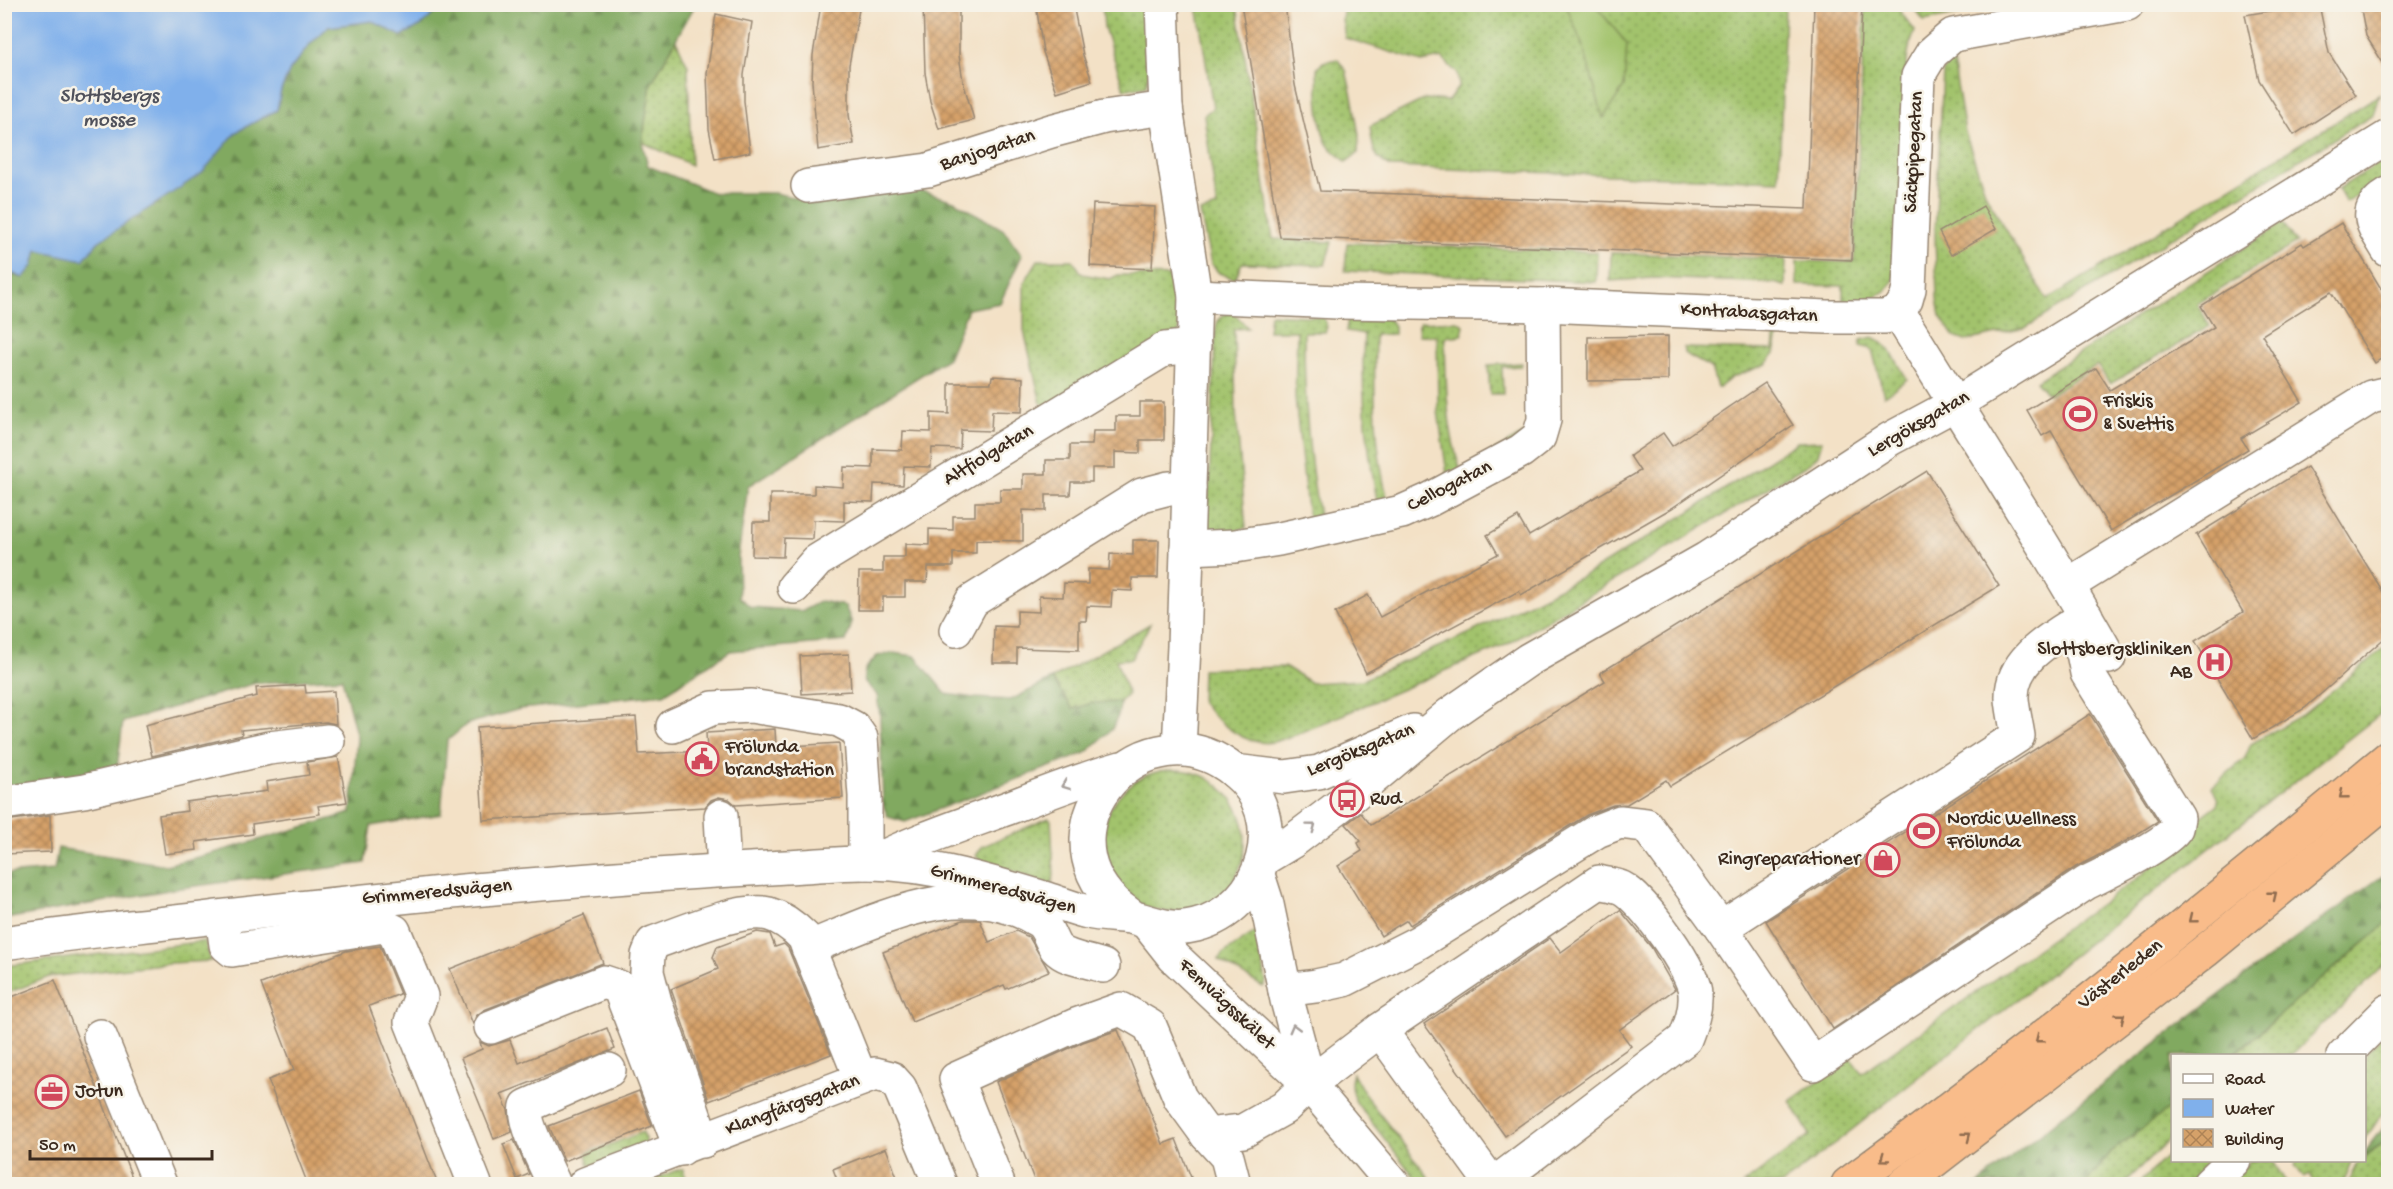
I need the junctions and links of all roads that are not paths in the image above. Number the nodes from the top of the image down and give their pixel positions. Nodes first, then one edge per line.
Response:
1 (1162, 4) edge
2 (2127, 4) edge
3 (1166, 108) junction
4 (2388, 137) edge
5 (808, 186) dead end
6 (2388, 194) edge
7 (2388, 250) edge
8 (1195, 296) junction
9 (1543, 305) junction
10 (1898, 312) junction
11 (1194, 346) junction
12 (2388, 393) edge
13 (1957, 404) junction
14 (1189, 488) junction
15 (1187, 548) junction
16 (2068, 585) junction
17 (794, 587) dead end
18 (2077, 622) junction
19 (956, 630) dead end
20 (2109, 657) dead end
21 (1450, 714) junction
22 (673, 726) dead end
23 (328, 741) dead end
24 (1179, 750) junction
25 (2388, 758) edge
26 (1121, 768) junction
27 (1234, 771) junction
28 (2388, 800) edge
29 (4, 802) edge
30 (721, 816) dead end
31 (868, 863) junction
32 (1261, 867) junction
33 (724, 870) junction
34 (222, 917) junction
35 (1141, 920) junction
36 (1721, 928) junction
37 (4, 944) edge
38 (808, 948) junction
39 (1103, 966) dead end
40 (1285, 990) junction
41 (2388, 1011) edge
42 (491, 1028) dead end
43 (1380, 1030) junction
44 (100, 1036) dead end
45 (2345, 1054) edge
46 (609, 1070) dead end
47 (861, 1079) junction
48 (1309, 1084) junction
49 (1207, 1135) junction
50 (692, 1145) junction
51 (2233, 1162) edge
52 (1378, 1179) edge
53 (160, 1185) edge
54 (475, 1185) edge
55 (554, 1185) edge
56 (585, 1185) edge
57 (940, 1185) edge
58 (998, 1185) edge
59 (1234, 1185) edge
60 (1493, 1185) edge
61 (1848, 1185) edge
62 (1904, 1185) edge
63 (2209, 1185) edge

1 - 3 street
2 - 10 street, Säckpipegatan
3 - 5 street, Banjogatan
3 - 8 street
4 - 13 street, Lergöksgatan
6 - 7 street
8 - 9 street, Kontrabasgatan
8 - 11 street
9 - 10 street, Kontrabasgatan
9 - 15 street, Cellogatan
10 - 13 street
11 - 14 street
11 - 17 street, Altfiolgatan
12 - 16 street
13 - 16 street
13 - 21 street, Lergöksgatan
14 - 15 street
14 - 19 street
15 - 24 street
16 - 18 street
18 - 20 street
18 - 36 street
18 - 36 street
21 - 27 street, Lergöksgatan
32 -> 21 street, Lergöksgatan
22 - 31 street
23 - 29 street
24 - 26 street
24 - 27 street
25 -> 61 highway, Västerleden
26 -> 31 street, Grimmeredsvägen
26 - 35 street
27 - 32 street
62 -> 28 highway, Västerleden
30 - 33 street
31 - 33 street, Grimmeredsvägen
31 - 35 street, Grimmeredsvägen
32 - 35 street
32 - 40 street, Femvägsskälet
33 - 34 street, Grimmeredsvägen
34 - 37 street, Grimmeredsvägen
34 - 54 street
35 - 48 street, Femvägsskälet
36 - 40 street
38 - 39 street
38 - 47 street
38 - 50 street
48 -> 40 street, Femvägsskälet
41 - 45 street
42 - 50 street
43 - 48 street
43 - 60 street
43 - 60 street
44 - 53 street
46 - 55 street
47 - 50 street, Klangfärgsgatan
47 - 57 street, Klangfärgsgatan
48 - 49 street
48 - 52 street, Femvägsskälet
49 - 58 street
49 - 59 street
50 - 56 street, Klangfärgsgatan
51 - 63 street

